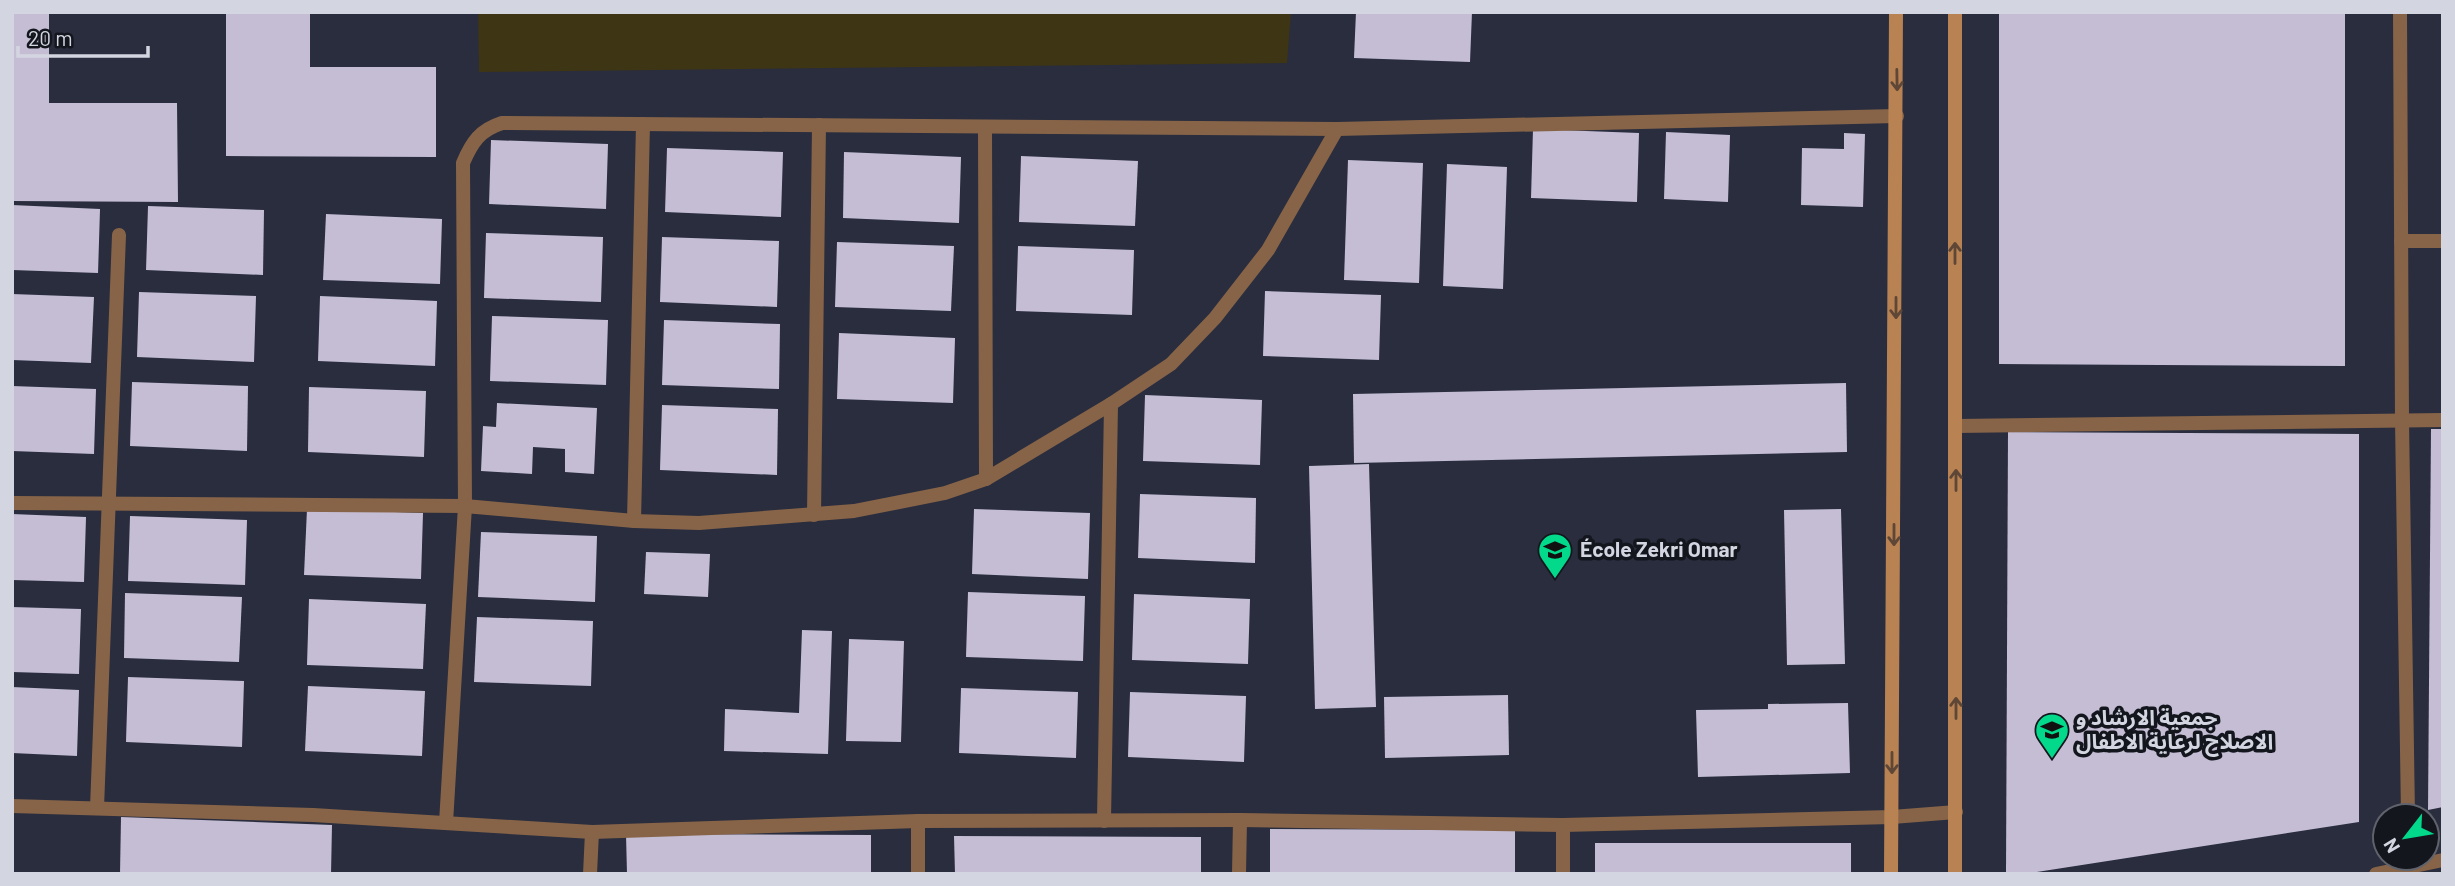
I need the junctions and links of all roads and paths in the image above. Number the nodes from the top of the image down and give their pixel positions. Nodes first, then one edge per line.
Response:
1 (1896, 12) edge
2 (1955, 12) edge
3 (2400, 12) edge
4 (1897, 116) junction
5 (643, 124) junction
6 (820, 125) junction
7 (985, 127) junction
8 (1337, 129) junction
9 (119, 235) dead end
10 (2401, 241) junction
11 (2443, 241) edge
12 (1111, 404) junction
13 (2402, 420) junction
14 (2443, 420) edge
15 (1956, 426) junction
16 (986, 479) junction
17 (12, 503) edge
18 (109, 504) junction
19 (465, 506) junction
20 (814, 515) junction
21 (634, 521) junction
22 (2409, 802) edge
23 (12, 806) edge
24 (97, 808) junction
25 (1956, 812) junction
26 (1892, 817) junction
27 (1240, 820) junction
28 (918, 821) junction
29 (1104, 821) junction
30 (446, 823) junction
31 (1563, 825) junction
32 (593, 832) junction
33 (590, 874) edge
34 (918, 874) edge
35 (1239, 874) edge
36 (1563, 874) edge
37 (1891, 874) edge
38 (1955, 874) edge

1 -> 4 street
15 -> 2 street
3 - 10 street
4 - 8 street
4 -> 26 street
5 - 6 street
5 - 19 street
5 - 21 street
6 - 7 street
6 - 20 street
7 - 8 street
7 - 16 street
8 - 12 street
9 - 18 street
10 - 11 street
10 - 13 street
12 - 16 street
12 - 29 street
13 - 14 street
13 - 15 street
13 - 22 street
25 -> 15 street
16 - 20 street
17 - 18 street
18 - 19 street
18 - 24 street
19 - 21 street
19 - 30 street
20 - 21 street
23 - 24 street
24 - 30 street
25 - 26 street
25 - 38 street
26 - 31 street
26 - 37 street
27 - 29 street
27 - 31 street
27 - 35 street
28 - 29 street
28 - 32 street
28 - 34 street
30 - 32 street
31 - 36 street
32 - 33 street

